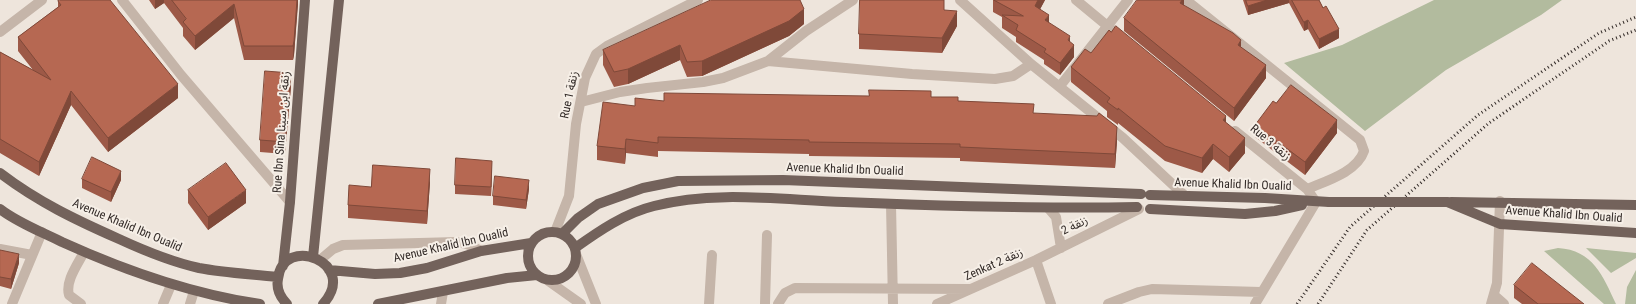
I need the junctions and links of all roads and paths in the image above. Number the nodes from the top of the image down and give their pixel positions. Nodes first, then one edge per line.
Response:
1 (42, 0) edge
2 (122, 0) edge
3 (305, 0) edge
4 (339, 0) edge
5 (698, 0) edge
6 (853, 0) edge
7 (960, 0) edge
8 (1076, 0) edge
9 (1128, 0) edge
10 (1186, 0) edge
11 (1108, 26) junction
12 (0, 32) edge
13 (1132, 46) edge
14 (768, 61) junction
15 (1031, 64) junction
16 (1060, 86) junction
17 (581, 102) junction
18 (1227, 124) edge
19 (0, 173) edge
20 (1307, 189) junction
21 (1145, 195) junction
22 (1185, 196) junction
23 (290, 202) junction
24 (1316, 202) junction
25 (1447, 202) junction
26 (1500, 202) junction
27 (891, 204) junction
28 (1636, 205) edge
29 (1138, 208) junction
30 (0, 209) edge
31 (1049, 209) junction
32 (1150, 209) junction
33 (1500, 224) junction
34 (42, 232) junction
35 (559, 233) junction
36 (1636, 233) edge
37 (767, 235) dead end
38 (531, 243) junction
39 (1061, 248) junction
40 (0, 249) edge
41 (481, 251) junction
42 (575, 251) junction
43 (84, 252) junction
44 (32, 255) junction
45 (712, 255) dead end
46 (316, 258) junction
47 (1036, 260) junction
48 (283, 266) junction
49 (330, 270) junction
50 (537, 275) junction
51 (278, 277) junction
52 (547, 280) junction
53 (171, 285) junction
54 (973, 288) junction
55 (893, 289) junction
56 (194, 291) junction
57 (443, 292) junction
58 (1261, 292) junction
59 (1493, 300) edge
60 (1113, 303) edge
61 (12, 304) edge
62 (81, 304) edge
63 (163, 304) edge
64 (190, 304) edge
65 (260, 304) edge
66 (287, 304) edge
67 (323, 304) edge
68 (378, 304) edge
69 (441, 304) edge
70 (581, 304) edge
71 (596, 304) edge
72 (709, 304) edge
73 (764, 304) edge
74 (778, 304) edge
75 (893, 304) edge
76 (938, 304) edge
77 (1051, 304) edge
78 (1255, 304) edge
79 (1504, 304) edge

1 - 12 street
2 - 23 street
3 - 23 main road, Rue Ibn Sina زنقة ابن سينا
4 - 46 main road
5 - 17 street, Rue 1 زنقة
6 - 14 street
7 - 15 street
8 - 11 street
9 - 11 street
10 - 20 street
11 - 13 street
11 - 16 street
14 - 15 street
14 - 17 street
15 - 16 street
16 - 22 street
17 - 35 street, Rue 1 زنقة
18 - 20 street, Rue 3 زنقة
19 - 51 main road, Avenue Khalid Ibn Oualid
20 - 24 street, Rue 3 زنقة
21 - 22 main road, Avenue Khalid Ibn Oualid
21 - 29 main road
21 - 32 main road
21 - 35 main road, Avenue Khalid Ibn Oualid
22 - 24 main road, Avenue Khalid Ibn Oualid
23 - 48 main road, Rue Ibn Sina زنقة ابن سينا
24 - 25 main road, Avenue Khalid Ibn Oualid, bridge
24 - 32 main road, Avenue Khalid Ibn Oualid
24 - 58 street
25 - 26 main road, Avenue Khalid Ibn Oualid
25 - 33 main road, Avenue Khalid Ibn Oualid
26 - 28 main road, Avenue Khalid Ibn Oualid
26 - 33 street
27 - 31 main road, Avenue Khalid Ibn Oualid
27 - 42 main road, Avenue Khalid Ibn Oualid
27 - 55 street
29 - 31 main road, Avenue Khalid Ibn Oualid
29 - 32 main road, Avenue Khalid Ibn Oualid
29 - 39 street, زنقة 2
30 - 34 main road
31 - 39 street, زنقة 2
33 - 36 main road, Avenue Khalid Ibn Oualid
33 - 59 street
34 - 43 main road
34 - 44 street
35 - 38 main road
35 - 42 main road
37 - 73 street
38 - 41 main road, Avenue Khalid Ibn Oualid
38 - 50 main road
39 - 47 street, Zenkat 2 زنقة
40 - 44 street
41 - 46 street
41 - 49 main road, Avenue Khalid Ibn Oualid
42 - 52 main road
42 - 71 street
43 - 53 main road
43 - 62 street
44 - 61 street
45 - 72 street
46 - 48 main road
46 - 49 main road
47 - 54 street, Zenkat 2 زنقة
47 - 77 street
48 - 51 main road, Rue Ibn Sina زنقة ابن سينا
49 - 67 main road
50 - 52 main road
50 - 57 main road
51 - 66 main road
52 - 70 street
53 - 56 main road
53 - 63 street
54 - 55 street
54 - 76 street, Zenkat 2 زنقة
55 - 74 street
55 - 75 street
56 - 64 street
56 - 65 main road
57 - 68 main road
57 - 69 street
58 - 60 street
58 - 78 street
59 - 79 street

